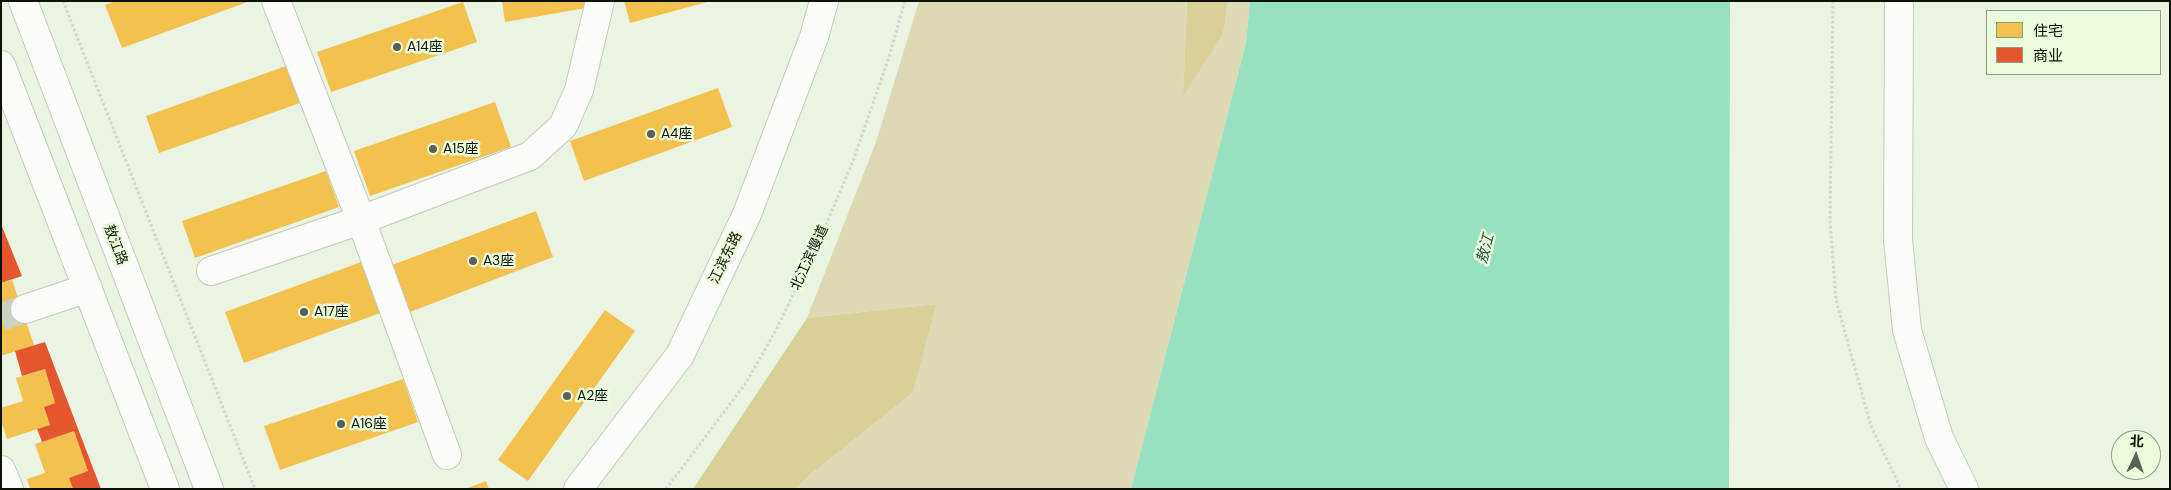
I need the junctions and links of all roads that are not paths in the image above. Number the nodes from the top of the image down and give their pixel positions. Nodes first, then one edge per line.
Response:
1 (23, 1) edge
2 (276, 1) edge
3 (600, 1) edge
4 (824, 1) edge
5 (1898, 1) edge
6 (1, 65) edge
7 (360, 220) junction
8 (211, 271) dead end
9 (88, 288) junction
10 (25, 309) tunnel mouth
11 (448, 455) dead end
12 (1, 470) edge
13 (9, 489) edge
14 (165, 489) edge
15 (209, 489) edge
16 (578, 489) edge
17 (1964, 489) edge

1 - 15 main road, 敖江路
2 - 7 main road
3 - 7 main road
4 - 16 main road, 江滨东路
5 - 17 main road
6 - 9 main road
7 - 8 main road
7 - 11 main road
9 - 10 main road
9 - 14 main road
12 - 13 main road

